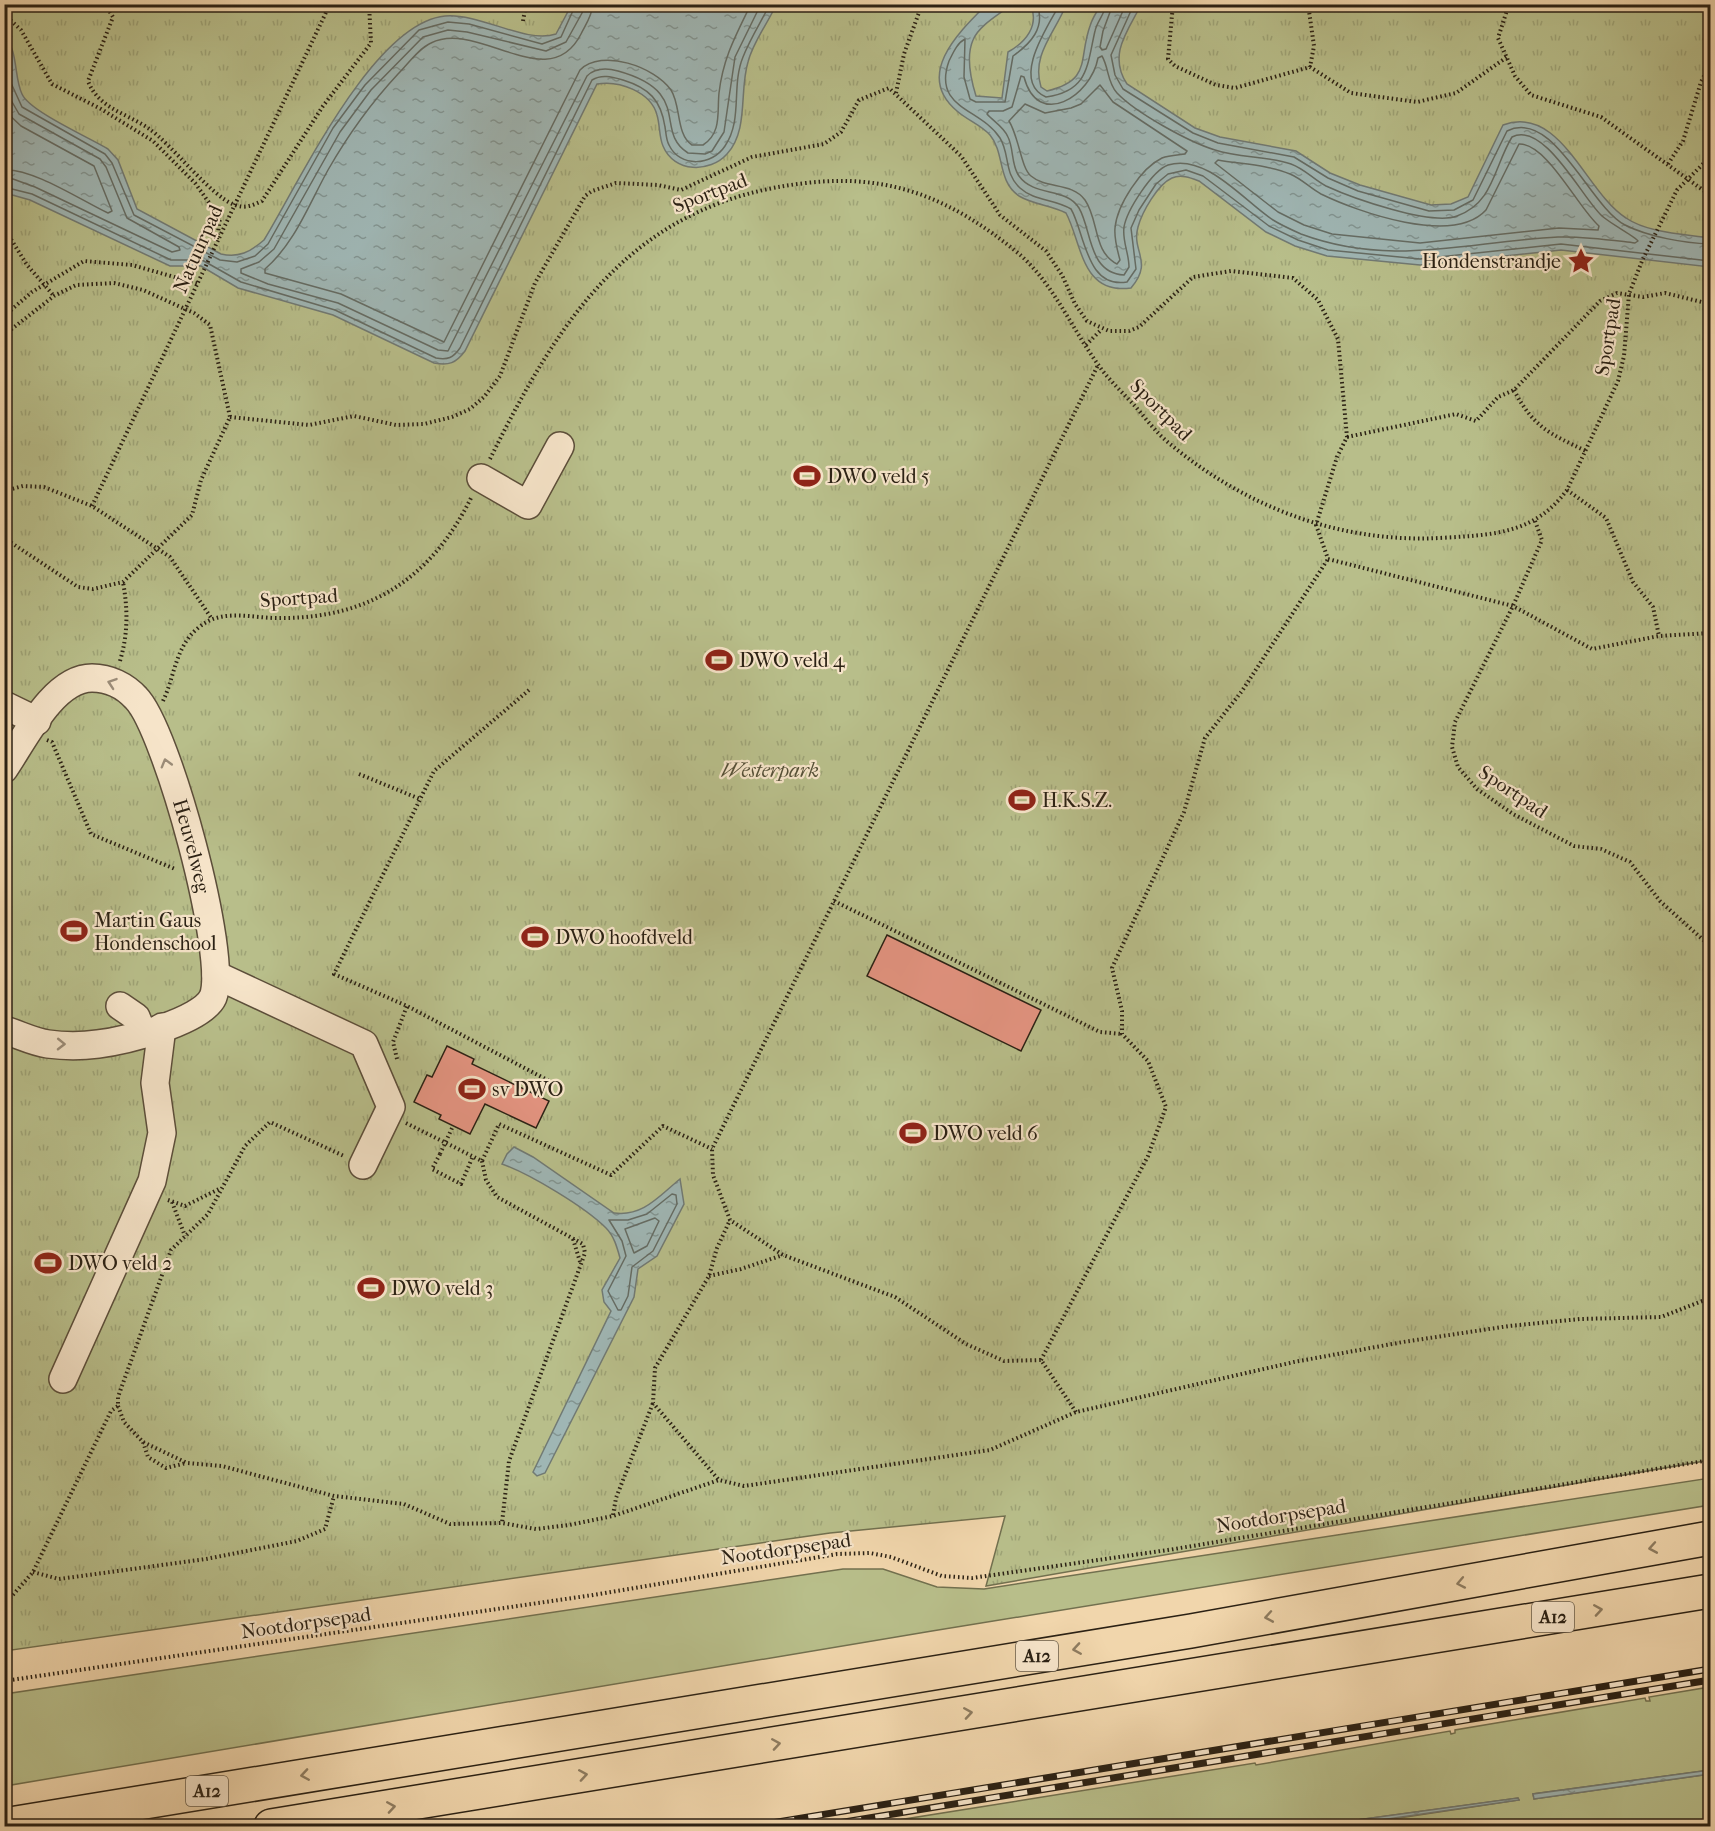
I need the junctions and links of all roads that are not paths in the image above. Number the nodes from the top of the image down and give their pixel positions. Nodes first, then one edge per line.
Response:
1 (560, 446) dead end
2 (481, 478) road end
3 (4, 705) edge
4 (34, 726) junction
5 (4, 769) edge
6 (216, 975) junction
7 (120, 1006) dead end
8 (4, 1030) edge
9 (153, 1031) junction
10 (363, 1165) road end
11 (63, 1379) dead end
12 (1710, 1538) edge
13 (1710, 1591) edge
14 (4, 1825) edge
15 (271, 1827) edge

1 - 2 street
3 - 4 street
4 - 5 street
6 -> 4 street, Heuvelweg
6 - 9 street, Heuvelweg
6 - 10 street
7 - 9 street
8 -> 9 street, Heuvelweg
9 - 11 street
12 -> 14 highway, A12
15 -> 13 highway, A12

